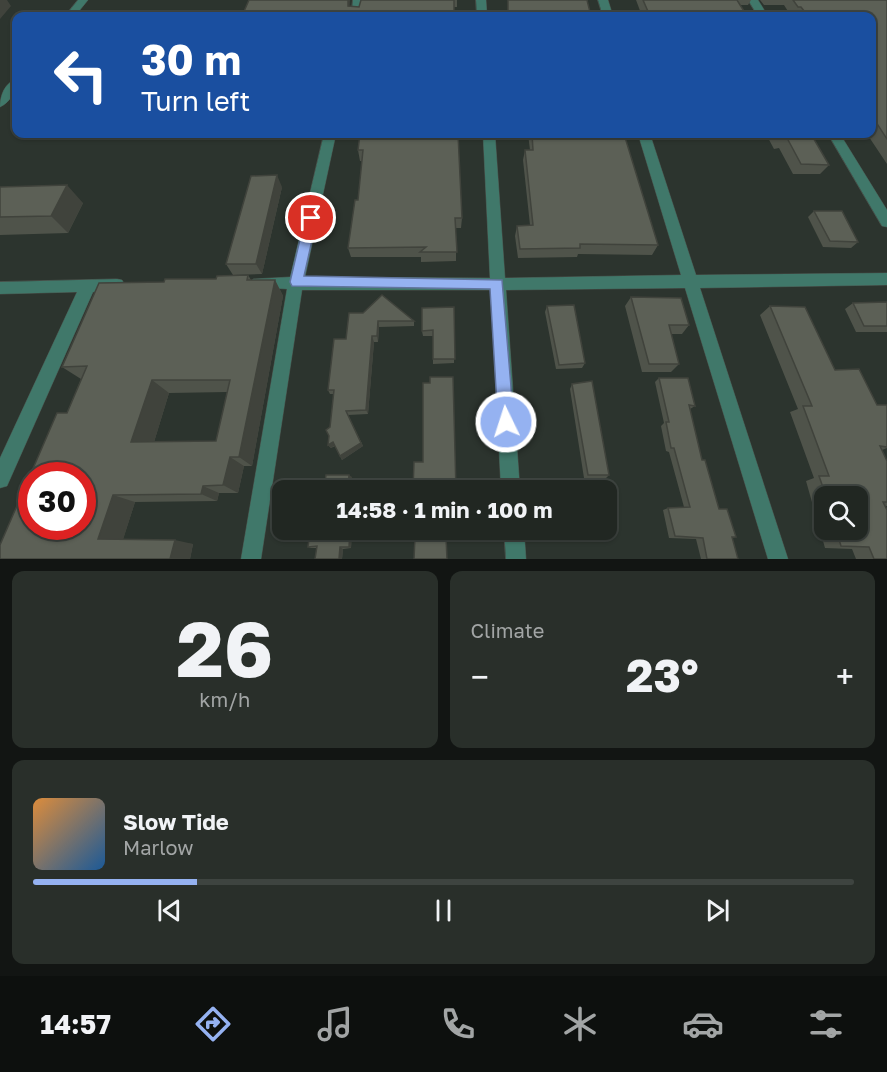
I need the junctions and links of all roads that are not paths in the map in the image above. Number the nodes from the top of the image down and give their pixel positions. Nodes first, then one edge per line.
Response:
1 (83, 0) edge
2 (73, 12) edge
3 (12, 87) edge
4 (0, 103) edge
5 (329, 138) edge
6 (489, 138) edge
7 (645, 138) edge
8 (836, 138) edge
9 (887, 222) edge
10 (887, 279) edge
11 (689, 280) junction
12 (296, 282) junction
13 (238, 283) edge
14 (497, 284) junction
15 (134, 285) edge
16 (88, 286) junction
17 (0, 288) edge
18 (0, 479) edge
19 (510, 480) edge
20 (515, 540) edge
21 (251, 559) edge
22 (516, 559) edge
23 (778, 559) edge

1 - 2 street
3 - 4 street
5 - 12 street
6 - 14 street
7 - 11 street
8 - 9 street
10 - 11 street
11 - 14 street
11 - 23 street
12 - 13 street
12 - 14 street
12 - 21 street
14 - 19 street
15 - 16 street
16 - 17 street
16 - 18 street
20 - 22 street

